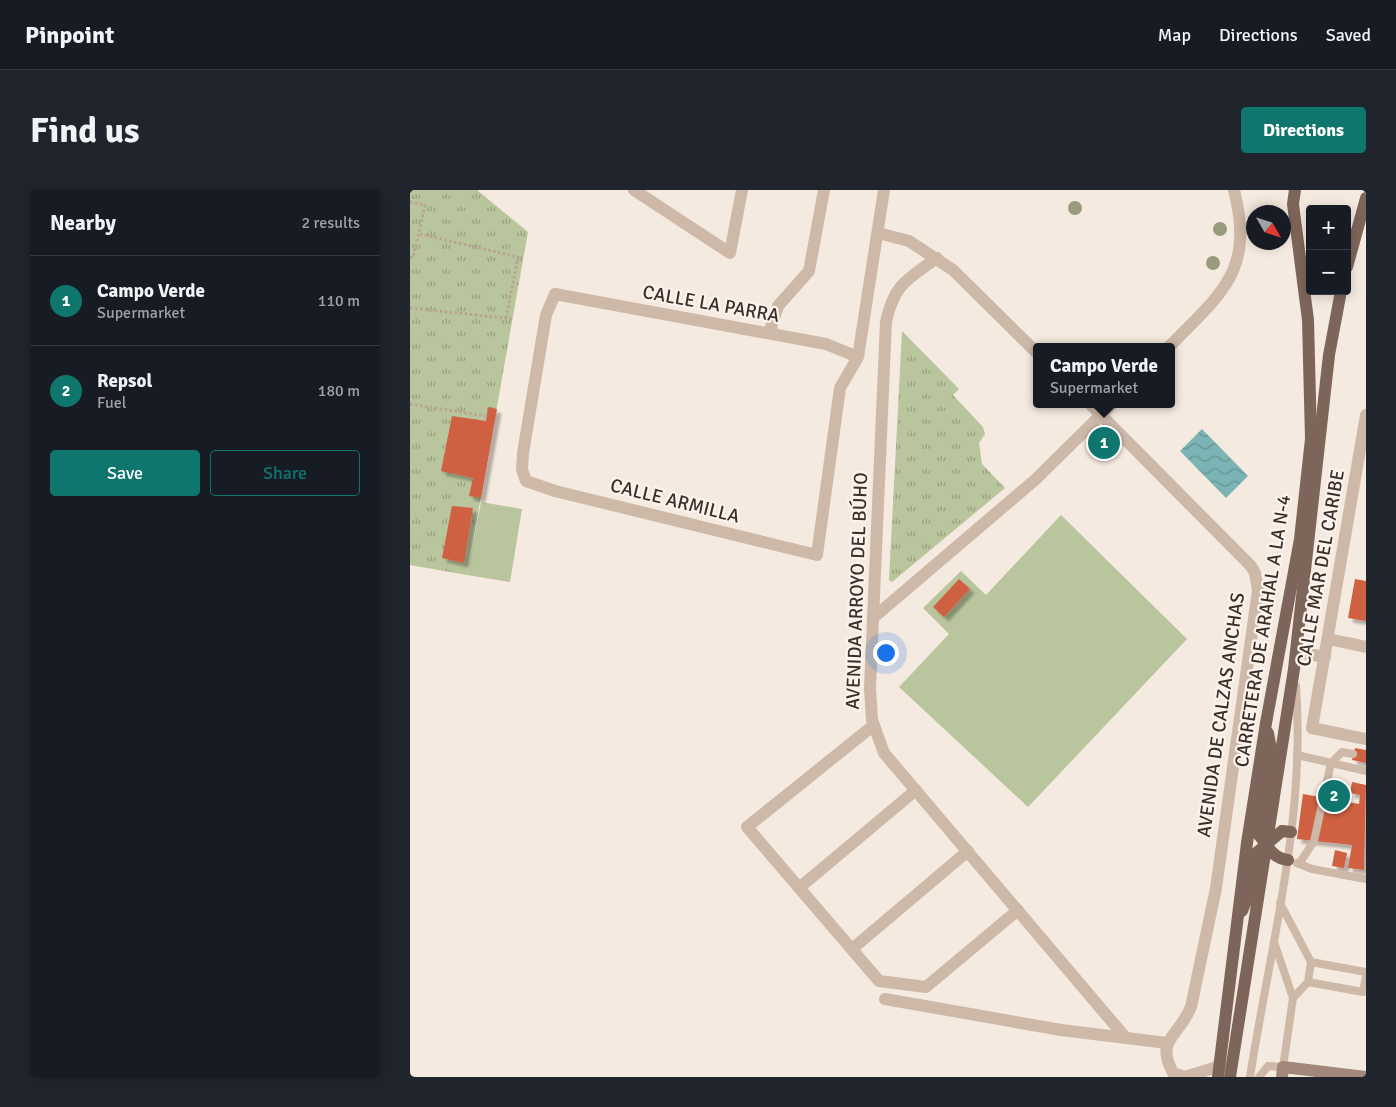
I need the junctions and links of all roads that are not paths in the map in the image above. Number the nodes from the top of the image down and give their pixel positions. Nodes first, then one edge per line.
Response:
1 (634, 190) edge
2 (742, 190) edge
3 (824, 190) edge
4 (884, 190) edge
5 (1234, 190) edge
6 (1296, 190) edge
7 (1366, 198) edge
8 (878, 233) junction
9 (1351, 252) edge
10 (937, 258) junction
11 (1341, 295) edge
12 (769, 333) junction
13 (1173, 343) edge
14 (1033, 349) edge
15 (858, 357) junction
16 (1094, 408) edge
17 (1108, 408) edge
18 (1101, 415) junction
19 (1366, 415) edge
20 (526, 481) joint
21 (873, 618) junction
22 (1328, 640) junction
23 (1366, 647) edge
24 (1297, 652) junction
25 (1325, 657) junction
26 (1294, 669) junction
27 (1266, 723) junction
28 (874, 725) junction
29 (1299, 728) junction
30 (1312, 728) junction
31 (1366, 739) edge
32 (1353, 754) dead end
33 (1297, 755) junction
34 (1331, 763) junction
35 (1366, 771) edge
36 (916, 790) junction
37 (1291, 832) junction
38 (1266, 843) junction
39 (968, 851) junction
40 (1293, 862) junction
41 (1366, 879) edge
42 (799, 888) junction
43 (1280, 903) junction
44 (1018, 910) junction
45 (1236, 924) junction
46 (1274, 942) junction
47 (852, 950) junction
48 (1311, 962) junction
49 (1366, 972) edge
50 (1366, 978) edge
51 (1308, 982) junction
52 (1293, 998) junction
53 (885, 999) dead end
54 (1125, 1037) junction
55 (1167, 1043) junction
56 (1219, 1072) edge
57 (1282, 1072) edge
58 (1185, 1077) edge
59 (1230, 1077) edge
60 (1250, 1077) edge
61 (1259, 1077) edge
62 (1366, 1077) edge

1 - 2 street
3 - 12 street
4 - 8 street
5 - 13 street
6 - 27 main road, CARRETERA DE ARAHAL A LA N-4
7 - 9 main road
8 - 10 street
8 - 15 street
10 - 14 street
10 - 21 street, AVENIDA ARROYO DEL BÚHO
11 - 24 main road, CARRETERA DE ARAHAL A LA N-4
12 - 15 street, CALLE LA PARRA
12 - 20 street, CALLE LA PARRA
15 - 20 street, CALLE ARMILLA
16 - 18 street, AVENIDA DE CALZAS ANCHAS
17 - 18 street
18 - 21 street
18 - 55 street, AVENIDA DE CALZAS ANCHAS
19 - 22 street, CALLE MAR DEL CARIBE
21 - 28 street, AVENIDA ARROYO DEL BÚHO
22 - 23 street
22 - 25 street, CALLE MAR DEL CARIBE
24 - 25 street
24 - 26 main road, CARRETERA DE ARAHAL A LA N-4
25 - 30 street, CALLE MAR DEL CARIBE
26 - 29 lane
26 - 38 main road, CARRETERA DE ARAHAL A LA N-4
27 - 38 main road
27 - 45 main road, CARRETERA DE ARAHAL A LA N-4
28 - 36 street, AVENIDA ARROYO DEL BÚHO
28 - 42 street
29 - 30 lane
29 - 33 lane
30 - 31 street
32 - 34 lane
33 - 34 lane
33 - 37 lane
34 - 35 lane
34 - 40 lane
36 - 39 street, AVENIDA ARROYO DEL BÚHO
36 - 42 street
37 - 38 main road
37 - 40 lane
38 - 40 main road
38 - 45 main road
38 - 59 main road, CARRETERA DE ARAHAL A LA N-4
39 - 44 street, AVENIDA ARROYO DEL BÚHO
39 - 47 street
40 - 41 lane
40 - 43 lane
42 - 47 street
43 - 46 lane
43 - 48 lane
44 - 47 street
44 - 54 street, AVENIDA ARROYO DEL BÚHO
45 - 56 main road, CARRETERA DE ARAHAL A LA N-4
46 - 52 lane
46 - 60 lane
48 - 49 lane
48 - 51 lane
50 - 51 lane
51 - 52 lane
52 - 57 lane
53 - 54 street
54 - 55 street
55 - 58 street
56 - 58 street
57 - 61 lane
57 - 62 street

